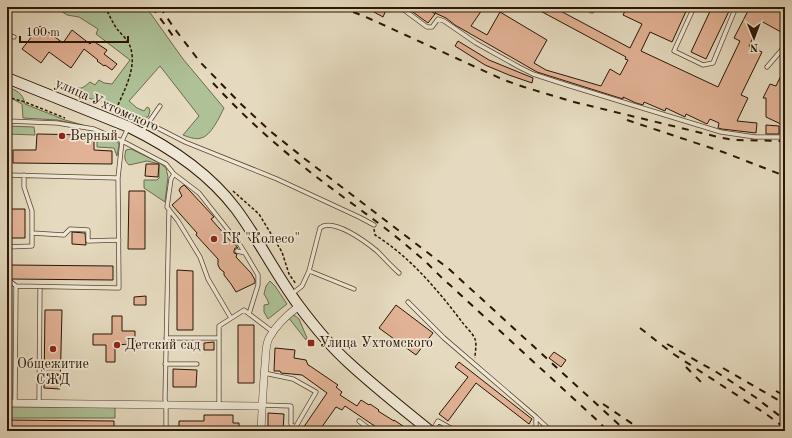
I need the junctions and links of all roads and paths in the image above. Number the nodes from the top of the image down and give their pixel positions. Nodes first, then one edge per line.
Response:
1 (105, 7) edge
2 (400, 7) edge
3 (585, 7) edge
4 (594, 7) edge
5 (694, 7) edge
6 (736, 7) edge
7 (7, 34) edge
8 (14, 37) dead end
9 (785, 46) edge
10 (767, 67) dead end
11 (7, 78) edge
12 (7, 97) edge
13 (160, 106) dead end
14 (119, 115) dead end
15 (66, 119) dead end
16 (7, 121) edge
17 (148, 123) junction
18 (128, 127) junction
19 (142, 133) junction
20 (785, 137) edge
21 (122, 141) junction
22 (174, 174) junction
23 (7, 175) edge
24 (24, 175) junction
25 (118, 178) junction
26 (231, 189) dead end
27 (169, 209) junction
28 (374, 225) joint
29 (32, 233) junction
30 (118, 240) junction
31 (7, 247) edge
32 (237, 251) dead end
33 (245, 253) junction
34 (309, 272) junction
35 (399, 273) dead end
36 (7, 282) edge
37 (16, 286) junction
38 (40, 287) junction
39 (354, 289) dead end
40 (295, 292) junction
41 (408, 302) dead end
42 (299, 306) junction
43 (249, 314) junction
44 (231, 318) junction
45 (273, 332) junction
46 (166, 338) junction
47 (219, 338) junction
48 (165, 364) junction
49 (197, 364) dead end
50 (476, 366) junction
51 (264, 372) junction
52 (7, 403) edge
53 (15, 403) junction
54 (39, 404) junction
55 (166, 405) junction
56 (219, 406) junction
57 (262, 406) junction
58 (536, 418) junction
59 (359, 421) dead end
60 (295, 430) edge
61 (166, 431) edge
62 (261, 431) edge
63 (372, 431) edge
64 (431, 431) edge
65 (456, 431) edge
66 (536, 431) edge
67 (550, 431) edge
68 (649, 431) edge
69 (655, 431) edge

1 - 14 path
2 - 20 lane
3 - 4 lane
5 - 6 lane
7 - 8 lane
9 - 10 lane
11 - 18 street, улица Ухтомского
12 - 15 path
13 - 17 lane
16 - 21 lane
17 - 19 lane
17 - 28 lane
18 - 19 street, улица Ухтомского
18 - 21 lane
19 - 40 street, улица Ухтомского
21 - 22 lane
21 - 25 lane
22 - 27 lane
22 - 33 lane
23 - 24 lane
24 - 25 lane
24 - 29 lane
25 - 30 lane
26 - 40 path
27 - 44 lane
27 - 46 lane
28 - 50 path
29 - 30 lane
29 - 31 lane
30 - 38 lane
32 - 33 lane
33 - 43 lane
34 - 35 lane
34 - 39 lane
34 - 40 lane
36 - 37 lane
37 - 38 lane
37 - 53 lane
38 - 54 lane
40 - 42 street, улица Ухтомского
41 - 50 lane
42 - 45 street
42 - 64 street, улица Ухтомского
43 - 44 lane
43 - 45 lane
44 - 47 lane
45 - 51 street
46 - 47 lane
46 - 48 lane
47 - 56 lane
48 - 49 lane
48 - 55 lane
50 - 58 lane
51 - 57 street
51 - 60 lane
52 - 53 street
53 - 54 street
54 - 55 street
55 - 56 street
55 - 61 lane
56 - 57 street
57 - 60 lane
57 - 62 street
58 - 66 lane
58 - 67 lane
59 - 63 lane
64 - 65 lane
68 - 69 path

